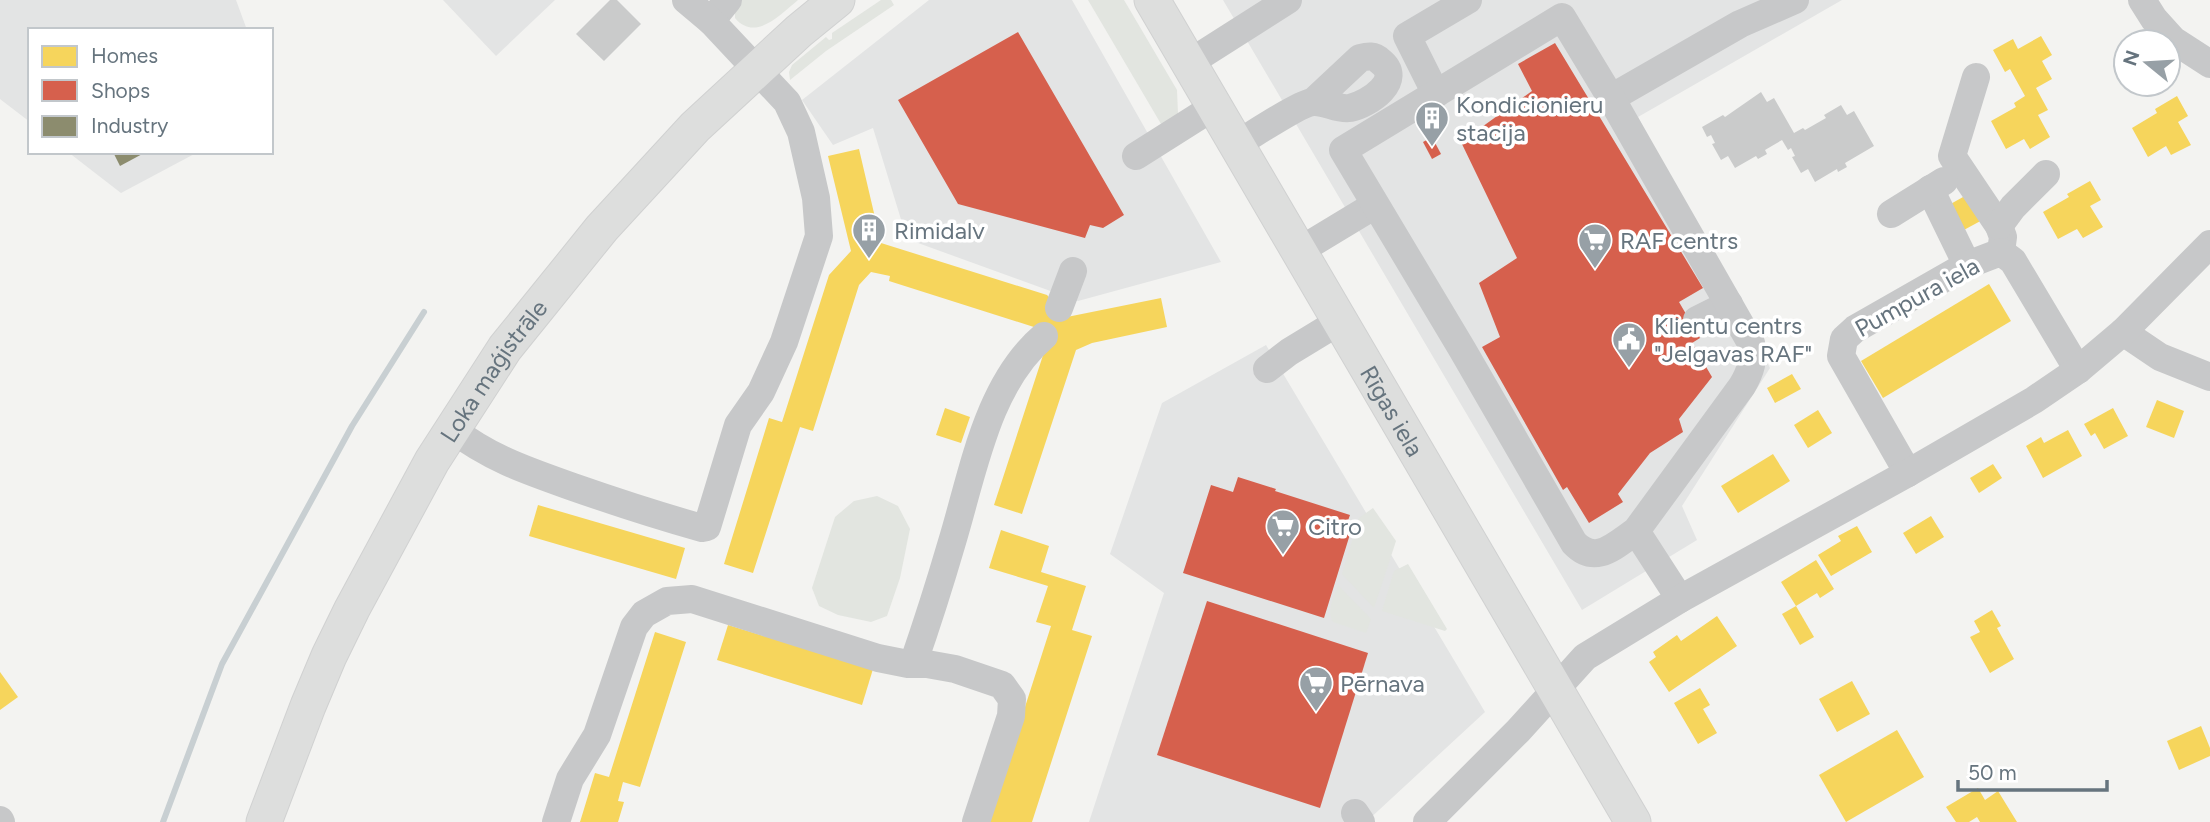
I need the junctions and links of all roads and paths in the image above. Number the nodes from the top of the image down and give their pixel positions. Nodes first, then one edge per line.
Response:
1 (686, 0) edge
2 (837, 0) edge
3 (1152, 0) edge
4 (1288, 0) edge
5 (1468, 0) edge
6 (1795, 0) edge
7 (2142, 0) edge
8 (1556, 8) edge
9 (720, 10) edge
10 (1189, 63) junction
11 (2210, 64) edge
12 (758, 69) junction
13 (1976, 77) dead end
14 (1436, 94) junction
15 (1611, 98) junction
16 (1313, 102) dead end
17 (1215, 106) junction
18 (1237, 144) junction
19 (1136, 156) dead end
20 (1962, 171) junction
21 (2046, 174) dead end
22 (1930, 188) junction
23 (1375, 205) junction
24 (1891, 214) dead end
25 (2000, 239) junction
26 (2210, 244) edge
27 (1299, 251) junction
28 (1967, 265) junction
29 (1073, 271) dead end
30 (1729, 304) junction
31 (1059, 308) dead end
32 (1697, 320) dead end
33 (1340, 321) junction
34 (2123, 332) junction
35 (1044, 336) dead end
36 (1267, 369) dead end
37 (2078, 369) junction
38 (2210, 377) edge
39 (452, 429) junction
40 (1908, 473) junction
41 (1636, 531) junction
42 (1680, 599) junction
43 (913, 664) junction
44 (1556, 689) junction
45 (264, 822) edge
46 (556, 822) edge
47 (976, 822) edge
48 (1427, 822) edge
49 (1633, 822) edge

1 - 9 street
2 - 12 main road, Loka maģistrāle
3 - 10 main road, Rīgas iela
4 - 10 street
5 - 14 street
6 - 15 street
7 - 11 street
8 - 14 street
8 - 15 street
9 - 12 street
10 - 17 main road, Rīgas iela
12 - 39 main road, Loka maģistrāle
12 - 39 street
13 - 20 street
14 - 23 street
15 - 30 street
16 - 18 street
17 - 18 main road, Rīgas iela
17 - 19 street
18 - 27 main road, Rīgas iela
20 - 22 street
20 - 25 street
21 - 25 street
22 - 24 street
22 - 28 street
23 - 27 street
23 - 41 street
25 - 28 street, Pumpura iela
25 - 37 street, Pumpura iela
26 - 34 street
27 - 33 main road, Rīgas iela
28 - 40 street, Pumpura iela
29 - 31 street
30 - 32 street
30 - 41 street
33 - 36 street
33 - 44 main road, Rīgas iela
34 - 37 street
34 - 38 street
35 - 43 street
37 - 40 street
39 - 45 main road, Loka maģistrāle
40 - 42 street
41 - 42 street
42 - 44 street
43 - 46 street
43 - 47 street
44 - 48 street
44 - 49 main road, Rīgas iela

